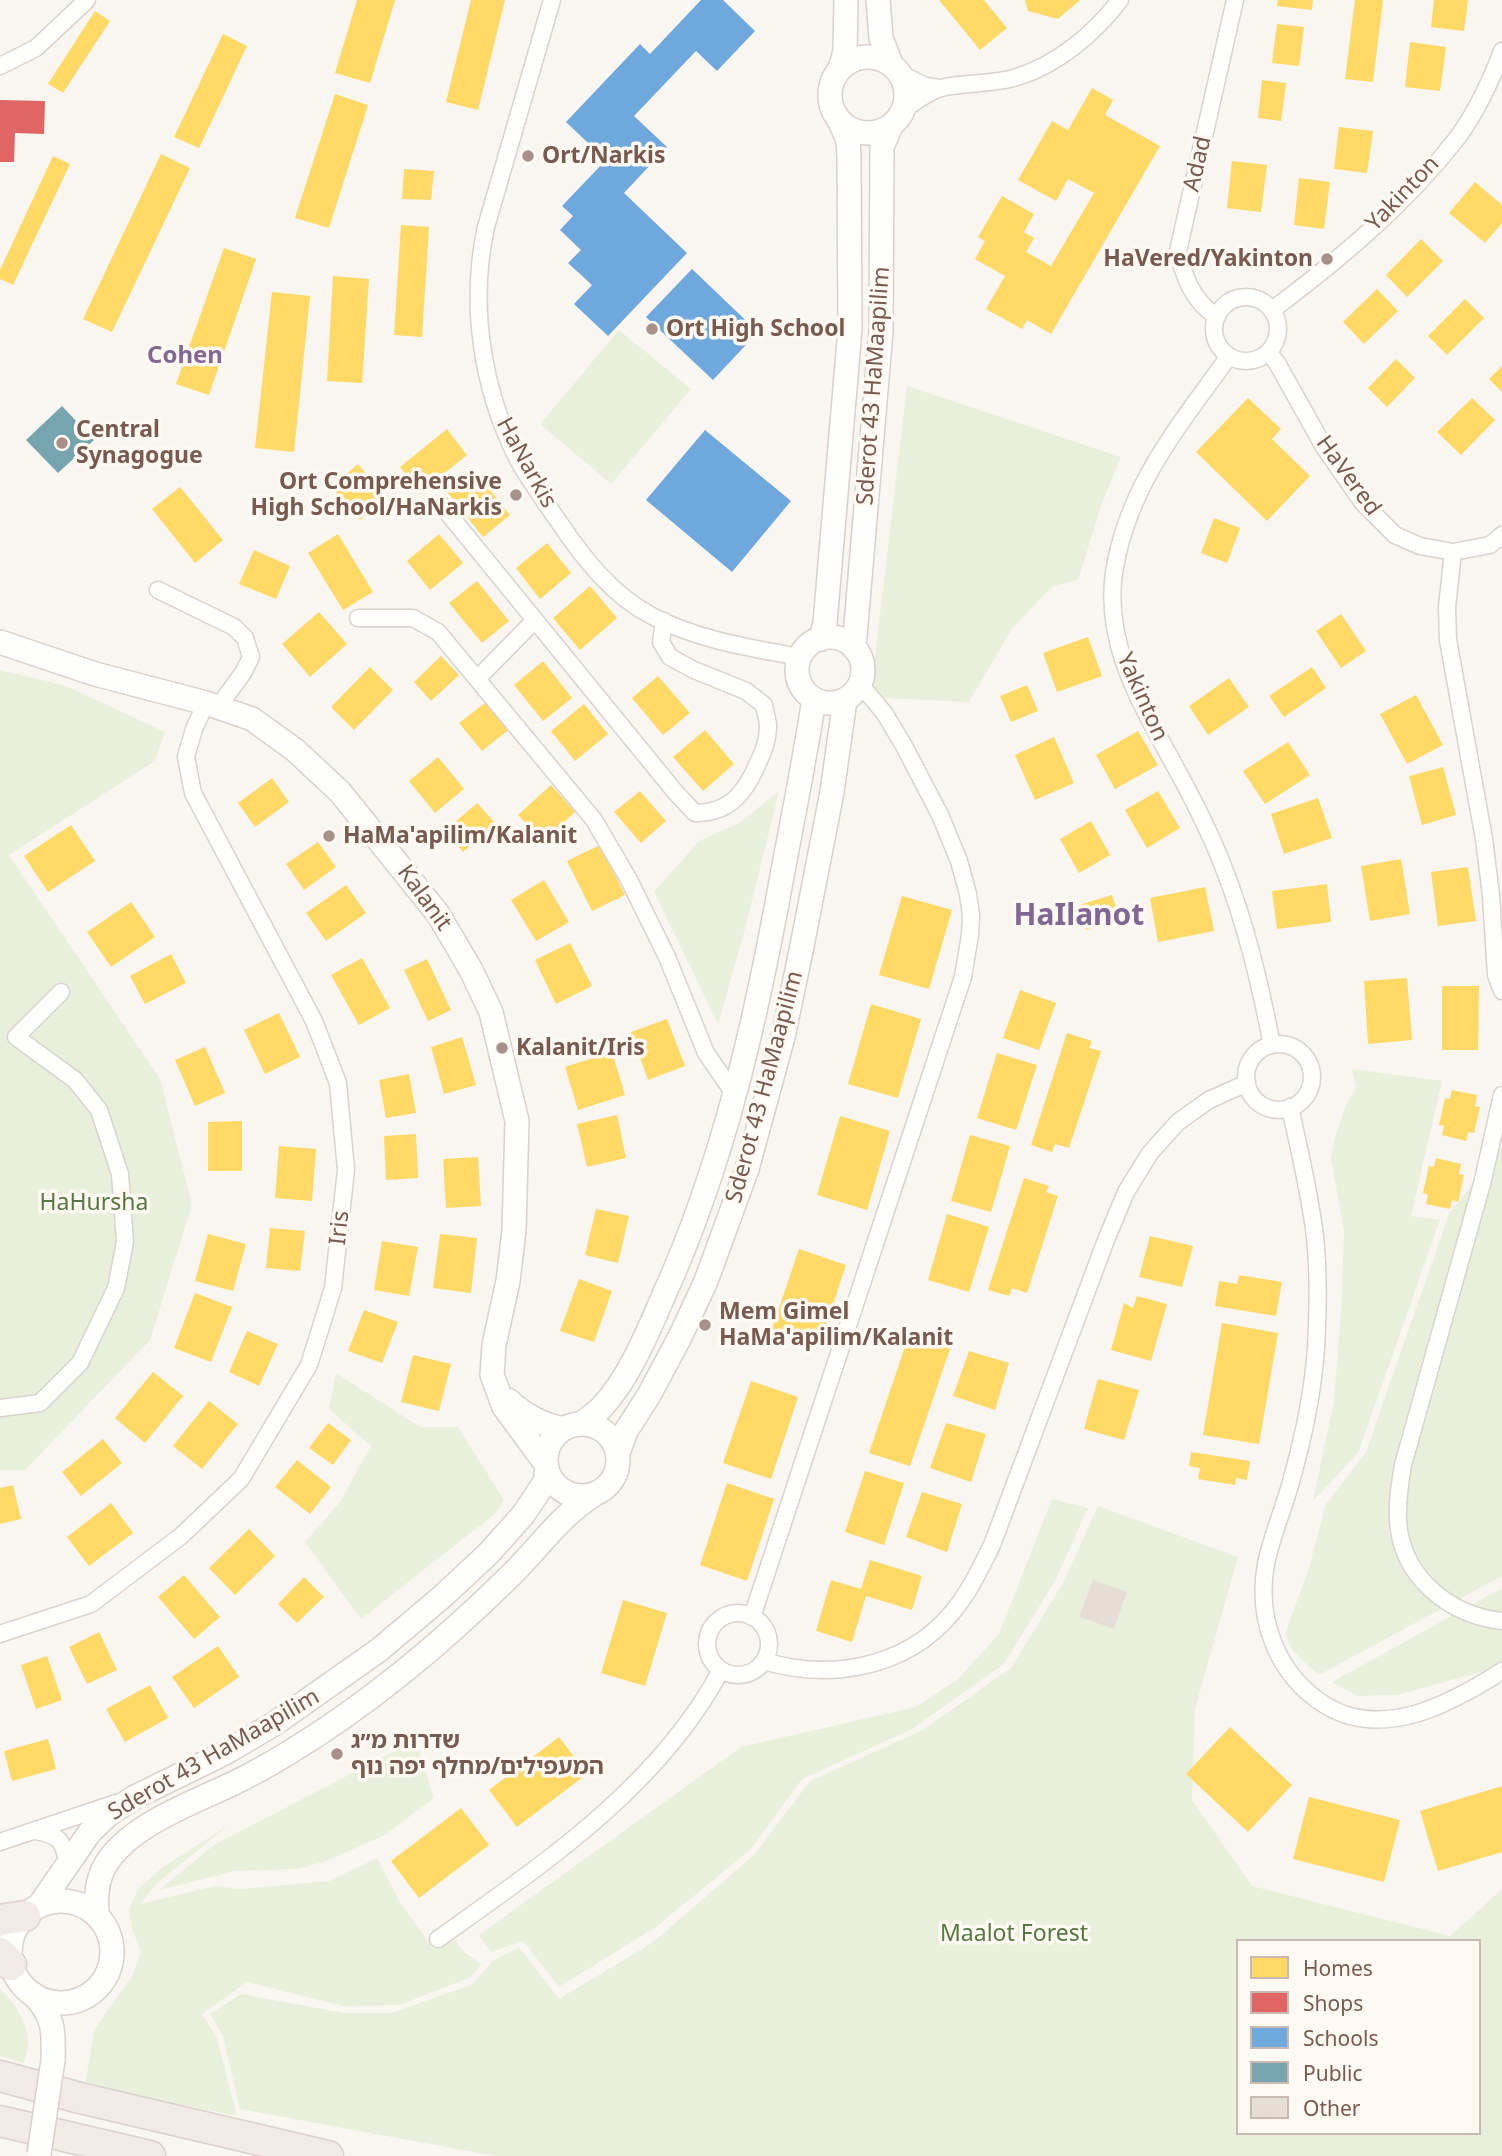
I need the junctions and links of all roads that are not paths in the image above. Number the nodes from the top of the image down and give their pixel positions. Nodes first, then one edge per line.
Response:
1 (87, 0) edge
2 (552, 0) edge
3 (846, 0) edge
4 (878, 0) edge
5 (1120, 0) edge
6 (1235, 0) edge
7 (1502, 51) edge
8 (0, 66) edge
9 (839, 69) junction
10 (896, 69) junction
11 (940, 89) junction
12 (897, 118) junction
13 (839, 120) junction
14 (1272, 310) junction
15 (1217, 317) junction
16 (1268, 352) junction
17 (1229, 356) junction
18 (442, 506) dead end
19 (1502, 536) edge
20 (1453, 552) junction
21 (158, 590) dead end
22 (358, 618) dead end
23 (535, 620) junction
24 (664, 621) junction
25 (821, 639) junction
26 (0, 642) edge
27 (854, 648) junction
28 (800, 657) junction
29 (477, 678) junction
30 (852, 692) junction
31 (814, 699) junction
32 (212, 705) junction
33 (1502, 991) edge
34 (61, 992) dead end
35 (1272, 1045) junction
36 (1247, 1083) junction
37 (735, 1095) junction
38 (1501, 1104) edge
39 (1290, 1107) junction
40 (496, 1387) junction
41 (0, 1408) edge
42 (573, 1427) junction
43 (618, 1453) junction
44 (546, 1466) junction
45 (592, 1496) junction
46 (752, 1617) junction
47 (1502, 1621) edge
48 (0, 1634) edge
49 (764, 1661) junction
50 (721, 1670) junction
51 (1502, 1671) edge
52 (135, 1797) junction
53 (35, 1831) junction
54 (0, 1842) edge
55 (68, 1864) junction
56 (21, 1914) edge
57 (97, 1915) junction
58 (438, 1939) dead end
59 (6, 1959) edge
60 (33, 1994) junction
61 (87, 1996) junction
62 (53, 2051) junction
63 (0, 2076) edge
64 (0, 2121) edge
65 (39, 2155) edge
66 (150, 2156) edge
67 (328, 2156) edge

1 - 8 street
2 - 24 street, HaNarkis
3 - 9 main road
4 - 10 main road
5 - 11 street
6 - 15 street, Adad
7 - 14 street, Yakinton
9 - 10 main road
9 - 13 main road
10 - 11 street
10 - 12 main road
11 - 12 street
12 - 13 main road
12 - 27 main road, Sderot 43 HaMaapilim
13 - 25 main road, Sderot 43 HaMaapilim
14 - 15 street
14 - 16 street
15 - 17 street
16 - 17 street
16 - 20 street, HaVered
17 - 35 street, Yakinton
18 - 23 street
19 - 20 street, HaVered
20 - 33 street
21 - 32 street, Iris
22 - 29 street
23 - 24 street
23 - 29 street
24 - 28 street, HaNarkis
25 - 27 main road
25 - 28 main road
26 - 32 main road, Kalanit
27 - 30 main road
28 - 31 main road
29 - 37 street
30 - 31 main road
30 - 43 main road, Sderot 43 HaMaapilim
30 - 46 street
31 - 37 main road, Sderot 43 HaMaapilim
32 - 40 main road, Kalanit
32 - 48 street, Iris
34 - 41 street
35 - 36 street
35 - 39 street
36 - 39 street
36 - 49 street
37 - 42 main road, Sderot 43 HaMaapilim
38 - 47 street
39 - 51 street
40 - 42 main road
40 - 44 main road, Kalanit
42 - 43 main road
42 - 44 main road
43 - 45 main road
44 - 45 main road
44 - 52 main road, Sderot 43 HaMaapilim
45 - 57 main road, Sderot 43 HaMaapilim
46 - 49 street
46 - 50 street
49 - 50 street
50 - 58 street
52 - 53 street
52 - 55 main road, Sderot 43 HaMaapilim
53 - 54 street
53 - 55 street
55 - 56 main road, Sderot 43 HaMaapilim
56 - 57 main road
56 - 59 main road
57 - 61 main road
59 - 60 main road
60 - 61 main road
60 - 62 main road
61 - 62 main road
62 - 65 main road, bridge
63 - 67 highway
64 - 66 highway

